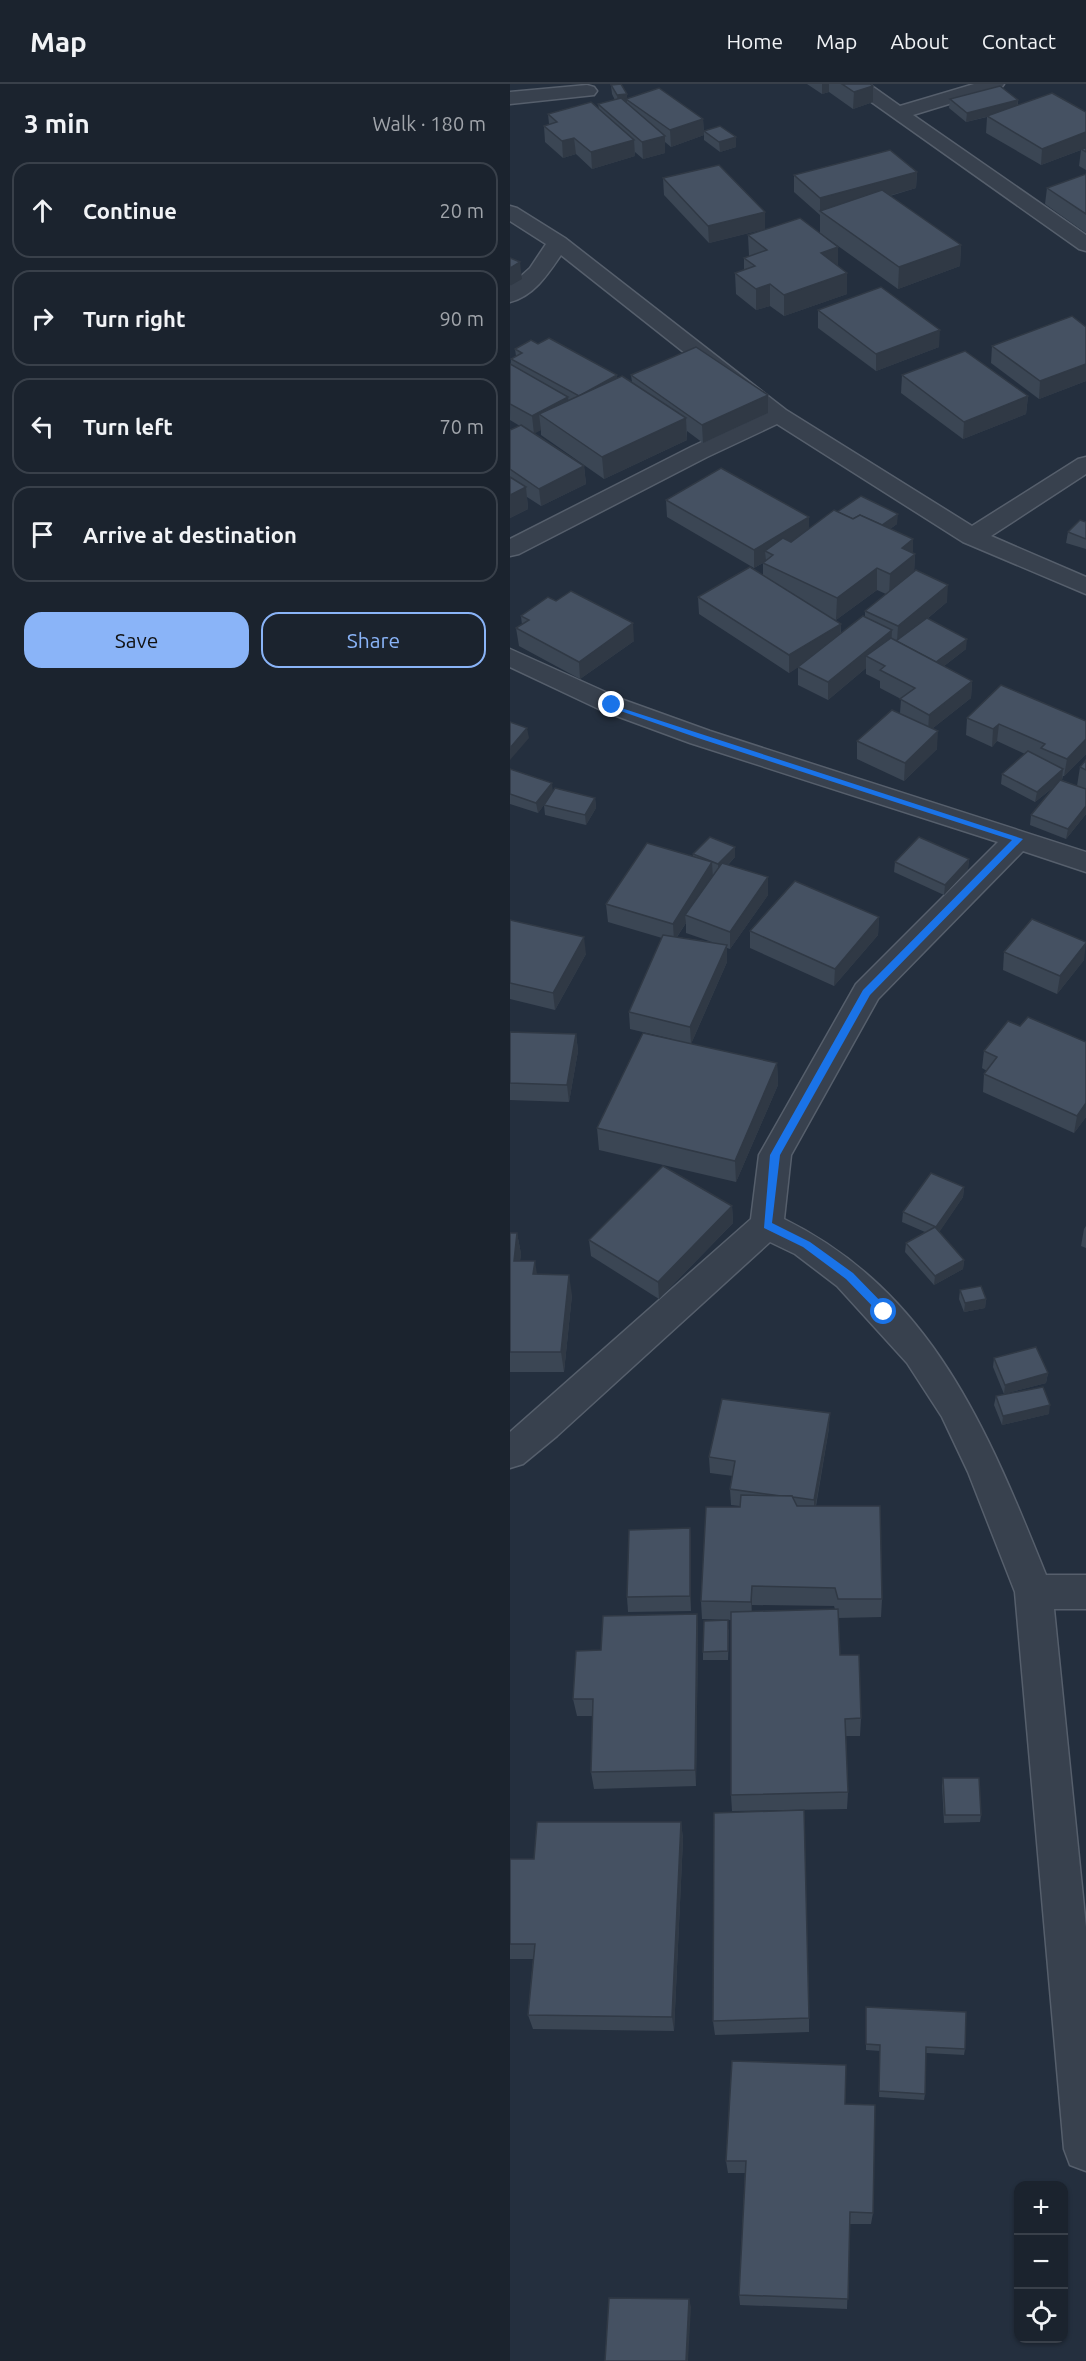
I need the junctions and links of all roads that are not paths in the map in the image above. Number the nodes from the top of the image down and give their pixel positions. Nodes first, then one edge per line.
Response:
1 (856, 84) edge
2 (993, 84) edge
3 (587, 91) dead end
4 (510, 98) edge
5 (898, 113) junction
6 (510, 212) edge
7 (558, 242) junction
8 (1086, 245) edge
9 (510, 295) edge
10 (778, 415) junction
11 (1086, 464) edge
12 (972, 537) junction
13 (510, 549) edge
14 (1086, 586) edge
15 (510, 657) edge
16 (1018, 839) junction
17 (1086, 862) edge
18 (767, 1225) junction
19 (510, 1453) edge
20 (1034, 1592) junction
21 (1086, 1592) edge
22 (1086, 2149) edge

1 - 5 street
2 - 5 street
3 - 4 street
5 - 8 street
6 - 7 street
7 - 9 street
7 - 10 street
10 - 12 street
10 - 13 street
11 - 12 street
12 - 14 street
15 - 16 street
16 - 17 street
16 - 18 street
18 - 19 street
18 - 20 street
20 - 21 street
20 - 22 street

